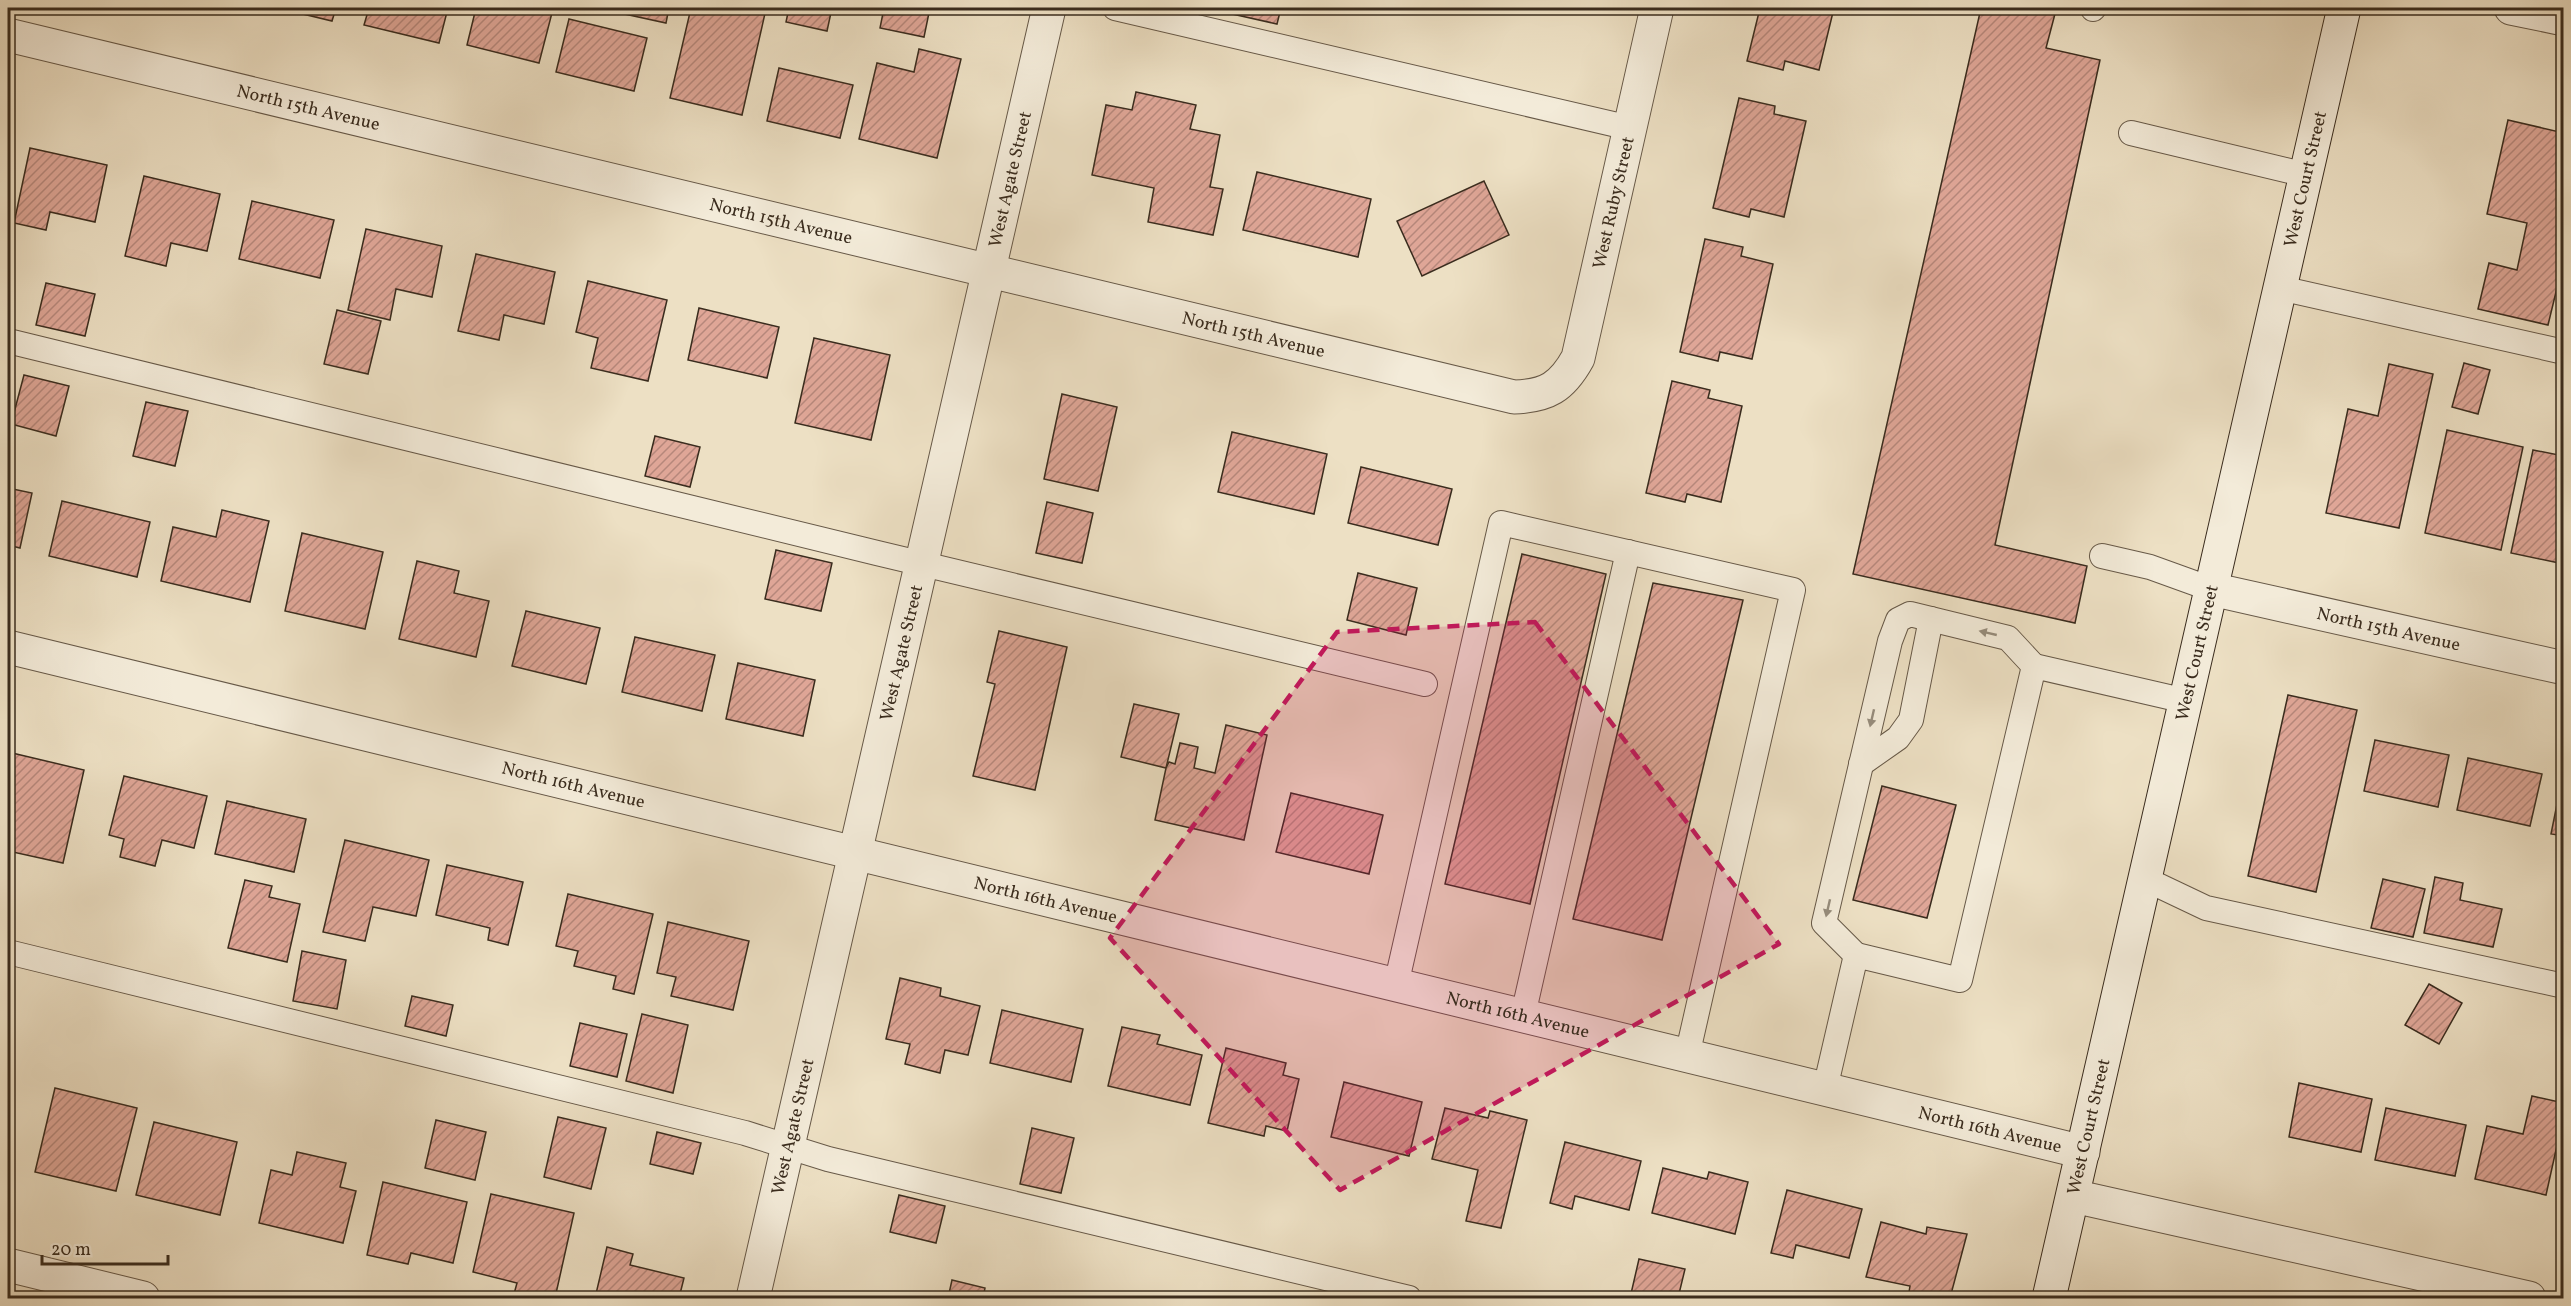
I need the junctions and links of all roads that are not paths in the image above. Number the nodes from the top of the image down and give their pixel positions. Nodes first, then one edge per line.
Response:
1 (1049, 8) edge
2 (1114, 8) edge
3 (1657, 8) edge
4 (2344, 8) edge
5 (2511, 8) edge
6 (2564, 19) edge
7 (8, 35) edge
8 (1630, 128) junction
9 (2131, 134) dead end
10 (2306, 175) junction
11 (989, 271) junction
12 (2280, 288) junction
13 (8, 341) edge
14 (2564, 352) edge
15 (1552, 388) joint
16 (1628, 552) junction
17 (2102, 556) dead end
18 (921, 564) junction
19 (2211, 589) junction
20 (1931, 620) junction
21 (8, 647) edge
22 (2034, 666) junction
23 (2564, 668) edge
24 (1425, 684) dead end
25 (2186, 701) junction
26 (1861, 764) junction
27 (856, 853) junction
28 (2145, 879) junction
29 (8, 952) edge
30 (1856, 956) junction
31 (1396, 985) junction
32 (2564, 986) edge
33 (1523, 1016) junction
34 (1687, 1056) junction
35 (1825, 1089) junction
36 (788, 1146) junction
37 (2083, 1152) junction
38 (2073, 1196) junction
39 (8, 1265) edge
40 (143, 1299) edge
41 (753, 1299) edge
42 (1409, 1299) edge
43 (2049, 1299) edge
44 (2529, 1299) edge

1 - 11 street, West Agate Street
2 - 8 lane
3 - 8 street, West Ruby Street
4 - 10 street, West Court Street
5 - 6 street
7 - 11 street, North 15th Avenue
8 - 15 street, West Ruby Street
9 - 10 lane
10 - 12 street, West Court Street
11 - 15 street, North 15th Avenue
11 - 18 street, West Agate Street
12 - 14 lane
12 - 19 street, West Court Street
13 - 18 lane
16 - 31 lane
16 - 33 lane
16 - 34 lane
17 - 19 lane
18 - 24 lane
18 - 27 street, West Agate Street
19 - 23 street, North 15th Avenue
19 - 25 street, West Court Street
22 -> 20 lane
20 - 26 lane
20 -> 26 lane
21 - 27 street, North 16th Avenue
22 - 25 lane
22 - 30 lane
25 - 28 street, West Court Street
26 -> 30 lane
27 - 31 street, North 16th Avenue
27 - 36 street, West Agate Street
28 - 32 lane
28 - 37 street, West Court Street
29 - 36 lane
30 - 35 lane
31 - 33 street, North 16th Avenue
33 - 34 street, North 16th Avenue
34 - 35 street, North 16th Avenue
35 - 37 street, North 16th Avenue
36 - 41 street, West Agate Street
36 - 42 lane
37 - 38 street, West Court Street
38 - 43 street, West Court Street
38 - 44 street
39 - 40 street

